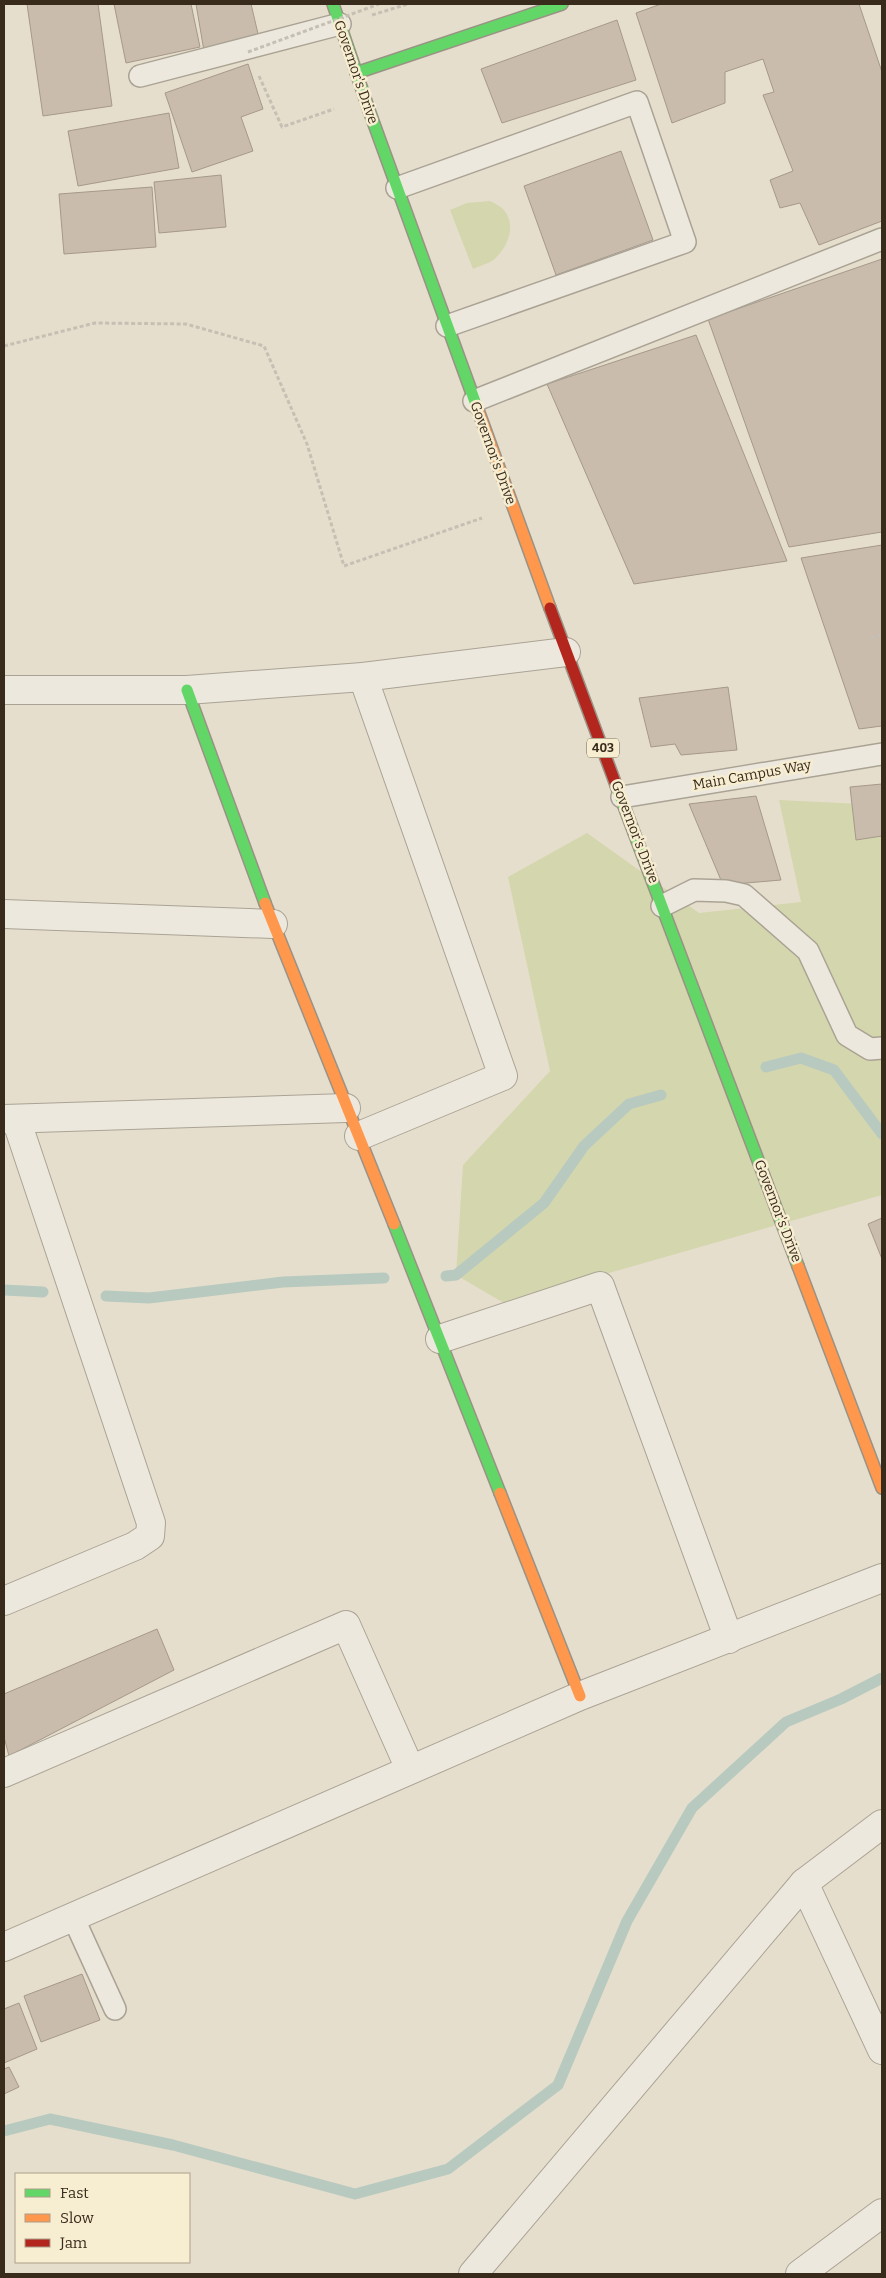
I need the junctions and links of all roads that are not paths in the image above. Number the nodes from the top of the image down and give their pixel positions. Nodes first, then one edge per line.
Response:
1 (334, 4) edge
2 (562, 4) edge
3 (340, 24) junction
4 (356, 73) junction
5 (140, 76) dead end
6 (397, 188) junction
7 (882, 238) edge
8 (447, 326) junction
9 (474, 401) junction
10 (566, 652) junction
11 (364, 677) junction
12 (4, 690) edge
13 (187, 690) junction
14 (882, 754) edge
15 (622, 797) junction
16 (662, 906) junction
17 (4, 914) edge
18 (273, 924) junction
19 (882, 1048) edge
20 (346, 1108) junction
21 (10, 1119) edge
22 (359, 1136) junction
23 (440, 1340) junction
24 (882, 1488) edge
25 (882, 1578) edge
26 (4, 1601) edge
27 (729, 1639) junction
28 (580, 1696) junction
29 (410, 1769) junction
30 (4, 1773) edge
31 (882, 1824) edge
32 (804, 1883) junction
33 (73, 1917) junction
34 (4, 1947) edge
35 (115, 2010) dead end
36 (882, 2050) edge
37 (882, 2214) edge
38 (473, 2274) edge
39 (800, 2274) edge

1 - 3 main road, Governor's Drive / 403
2 - 4 main road
3 - 4 main road, Governor's Drive / 403
3 - 5 lane
4 - 6 main road, Governor's Drive / 403
6 - 8 main road, Governor's Drive / 403
6 - 8 lane
7 - 9 lane
8 - 9 main road, Governor's Drive / 403
9 - 10 main road, Governor's Drive / 403
10 - 11 street
10 - 15 main road, Governor's Drive / 403
11 - 13 street
11 - 22 street
12 - 13 street
13 - 18 main road
14 - 15 lane, Main Campus Way
15 - 16 main road, Governor's Drive / 403
16 - 19 lane
16 - 24 main road, Governor's Drive / 403
17 - 18 street
18 - 20 main road
20 - 21 street
20 - 22 main road
21 - 26 street
22 - 23 main road
23 - 27 street
23 - 28 main road
25 - 27 street
27 - 28 street
28 - 29 street
29 - 30 street
29 - 33 street
31 - 32 street
32 - 36 street
32 - 38 street
33 - 34 street
33 - 35 lane
37 - 39 street

